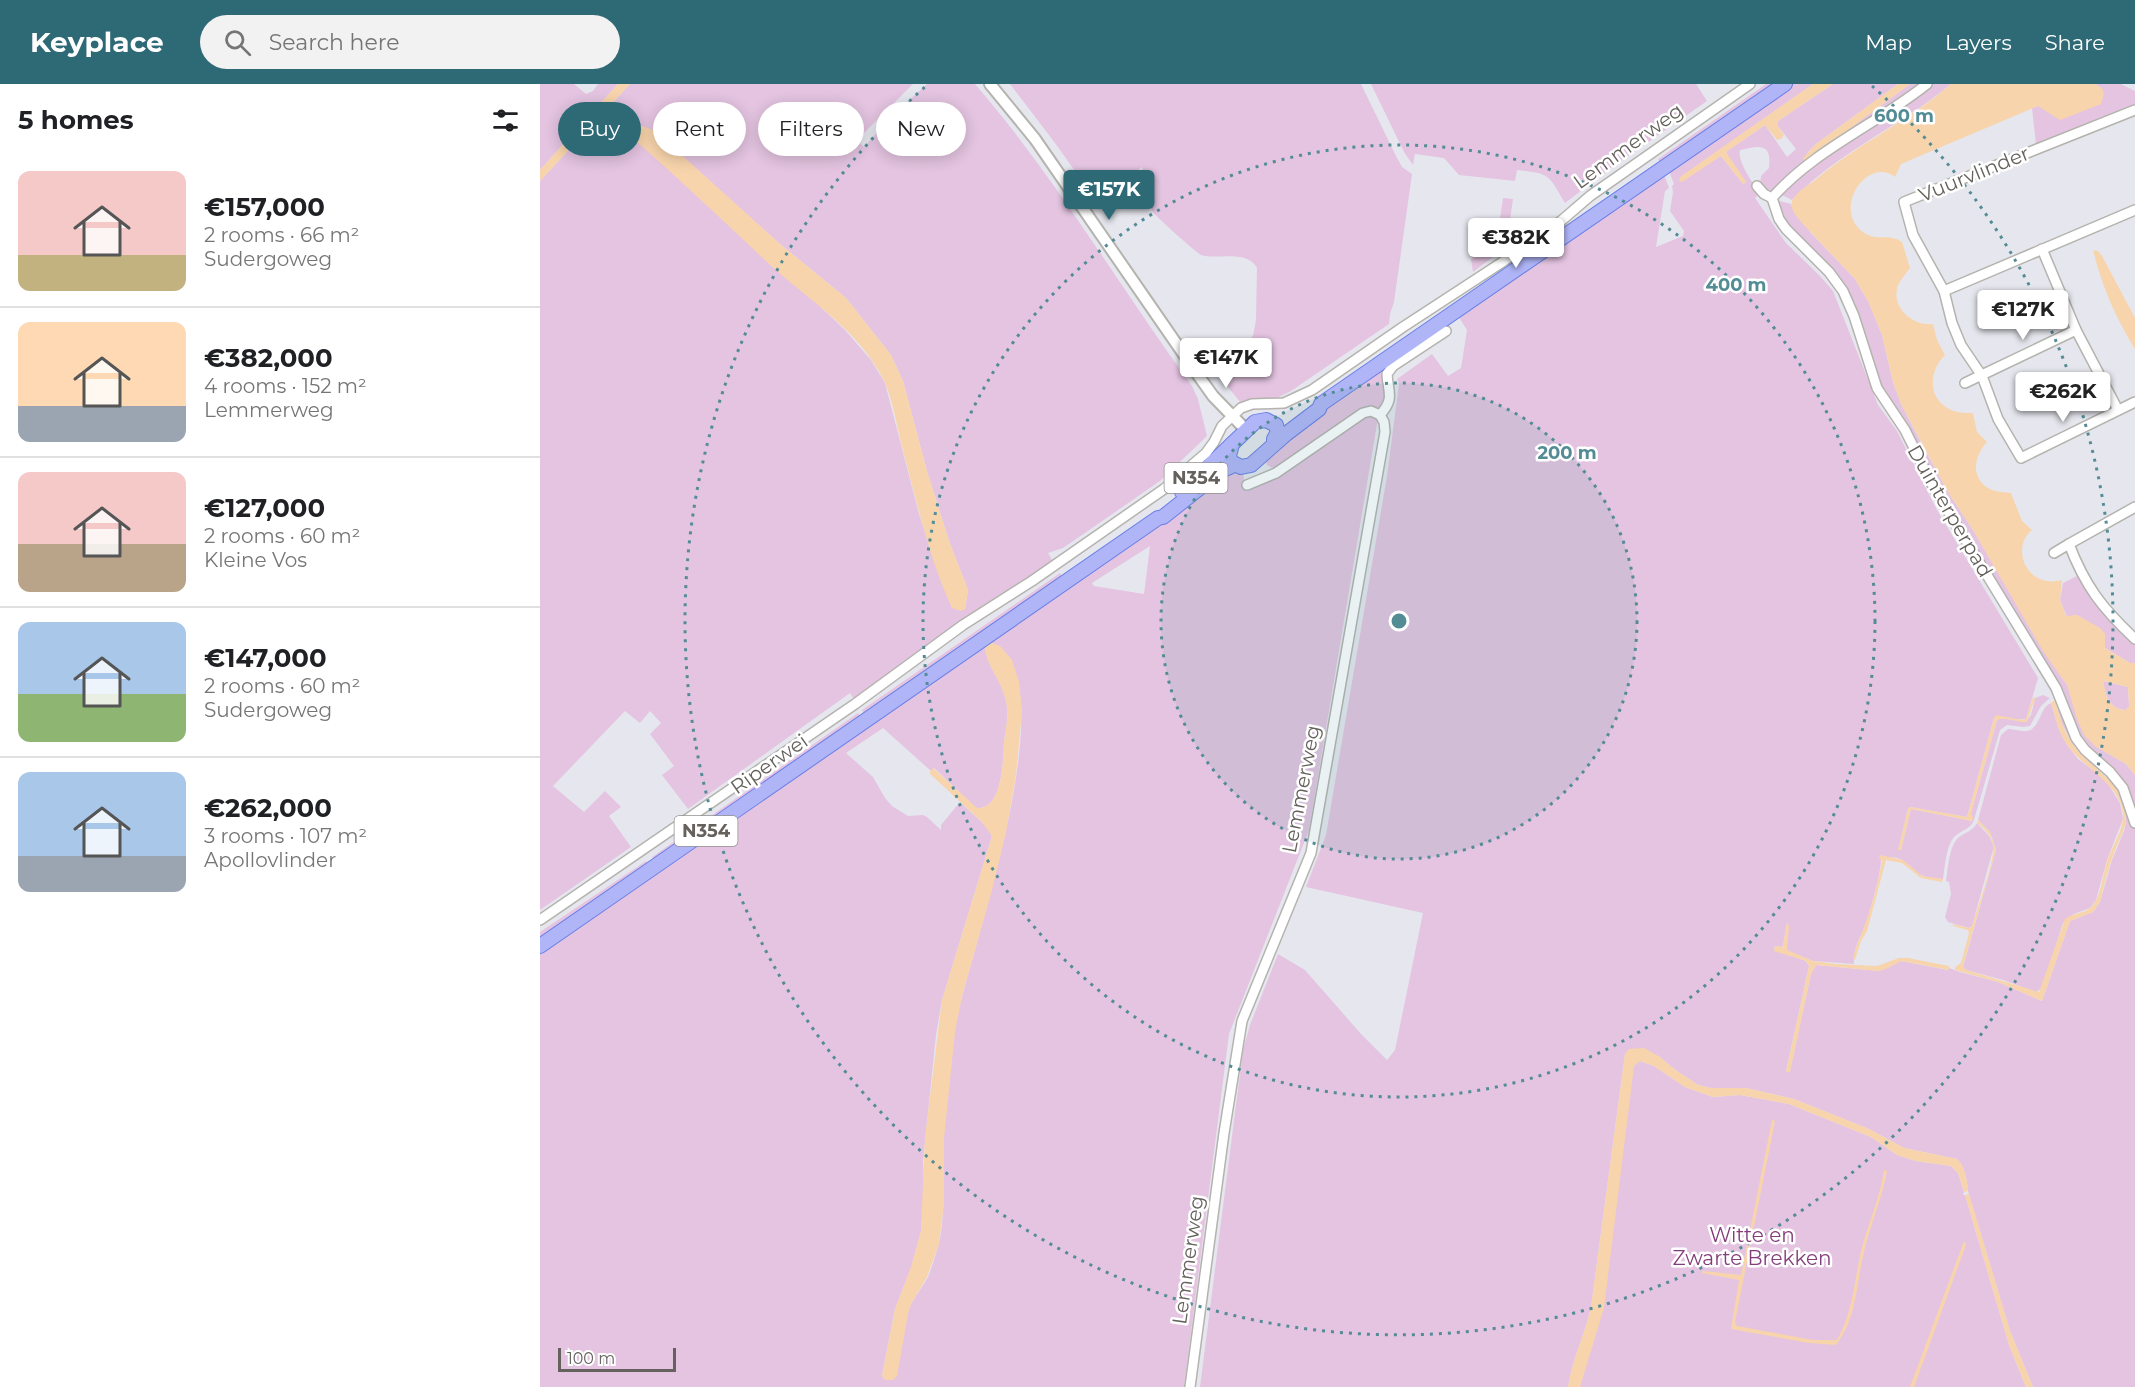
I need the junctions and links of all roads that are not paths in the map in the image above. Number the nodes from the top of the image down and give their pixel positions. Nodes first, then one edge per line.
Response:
1 (990, 84) edge
2 (1750, 84) edge
3 (1785, 84) edge
4 (1927, 84) edge
5 (2135, 110) edge
6 (1758, 186) dead end
7 (1772, 198) junction
8 (2134, 211) edge
9 (2042, 249) junction
10 (1944, 291) junction
11 (2076, 330) junction
12 (1446, 331) dead end
13 (1982, 376) junction
14 (1965, 383) dead end
15 (2135, 402) edge
16 (1321, 404) junction
17 (2118, 410) junction
18 (1380, 415) junction
19 (1232, 416) junction
20 (1274, 424) junction
21 (1246, 430) junction
22 (1232, 444) junction
23 (1274, 444) junction
24 (1256, 462) junction
25 (1234, 465) junction
26 (1268, 477) junction
27 (1247, 485) dead end
28 (2135, 507) edge
29 (1158, 518) junction
30 (2069, 544) junction
31 (2054, 553) dead end
32 (2135, 639) edge
33 (2135, 823) edge
34 (540, 920) edge
35 (540, 946) edge
36 (1190, 1387) edge

1 - 19 street
2 - 19 street, Lemmerweg
3 - 16 main road, Lemmerweg / N354
4 - 7 street
5 - 10 street, Vuurvlinder
6 - 7 street, Duinterperpad
7 - 33 street, Duinterperpad
8 - 9 street
9 - 10 street
9 - 11 street
10 - 13 street
11 - 13 street
11 - 17 street
12 - 18 street, Lemmerweg
13 - 14 street
13 - 17 street
15 - 17 street
16 - 20 main road, Lemmerweg / N354
16 - 23 main road, Lemmerweg / N354
18 - 26 street
18 - 36 street, Lemmerweg
19 - 21 street
19 - 34 street, Riperwei
20 - 21 main road, N354
20 - 23 main road
21 - 22 main road, N354
22 - 25 main road, N354
22 - 29 main road, N354
23 - 24 main road, N354
24 - 25 main road, N354
24 - 26 street
25 - 29 main road, N354
26 - 27 street
28 - 30 street
29 - 35 main road, Riperwei / N354
30 - 31 street
30 - 32 street

